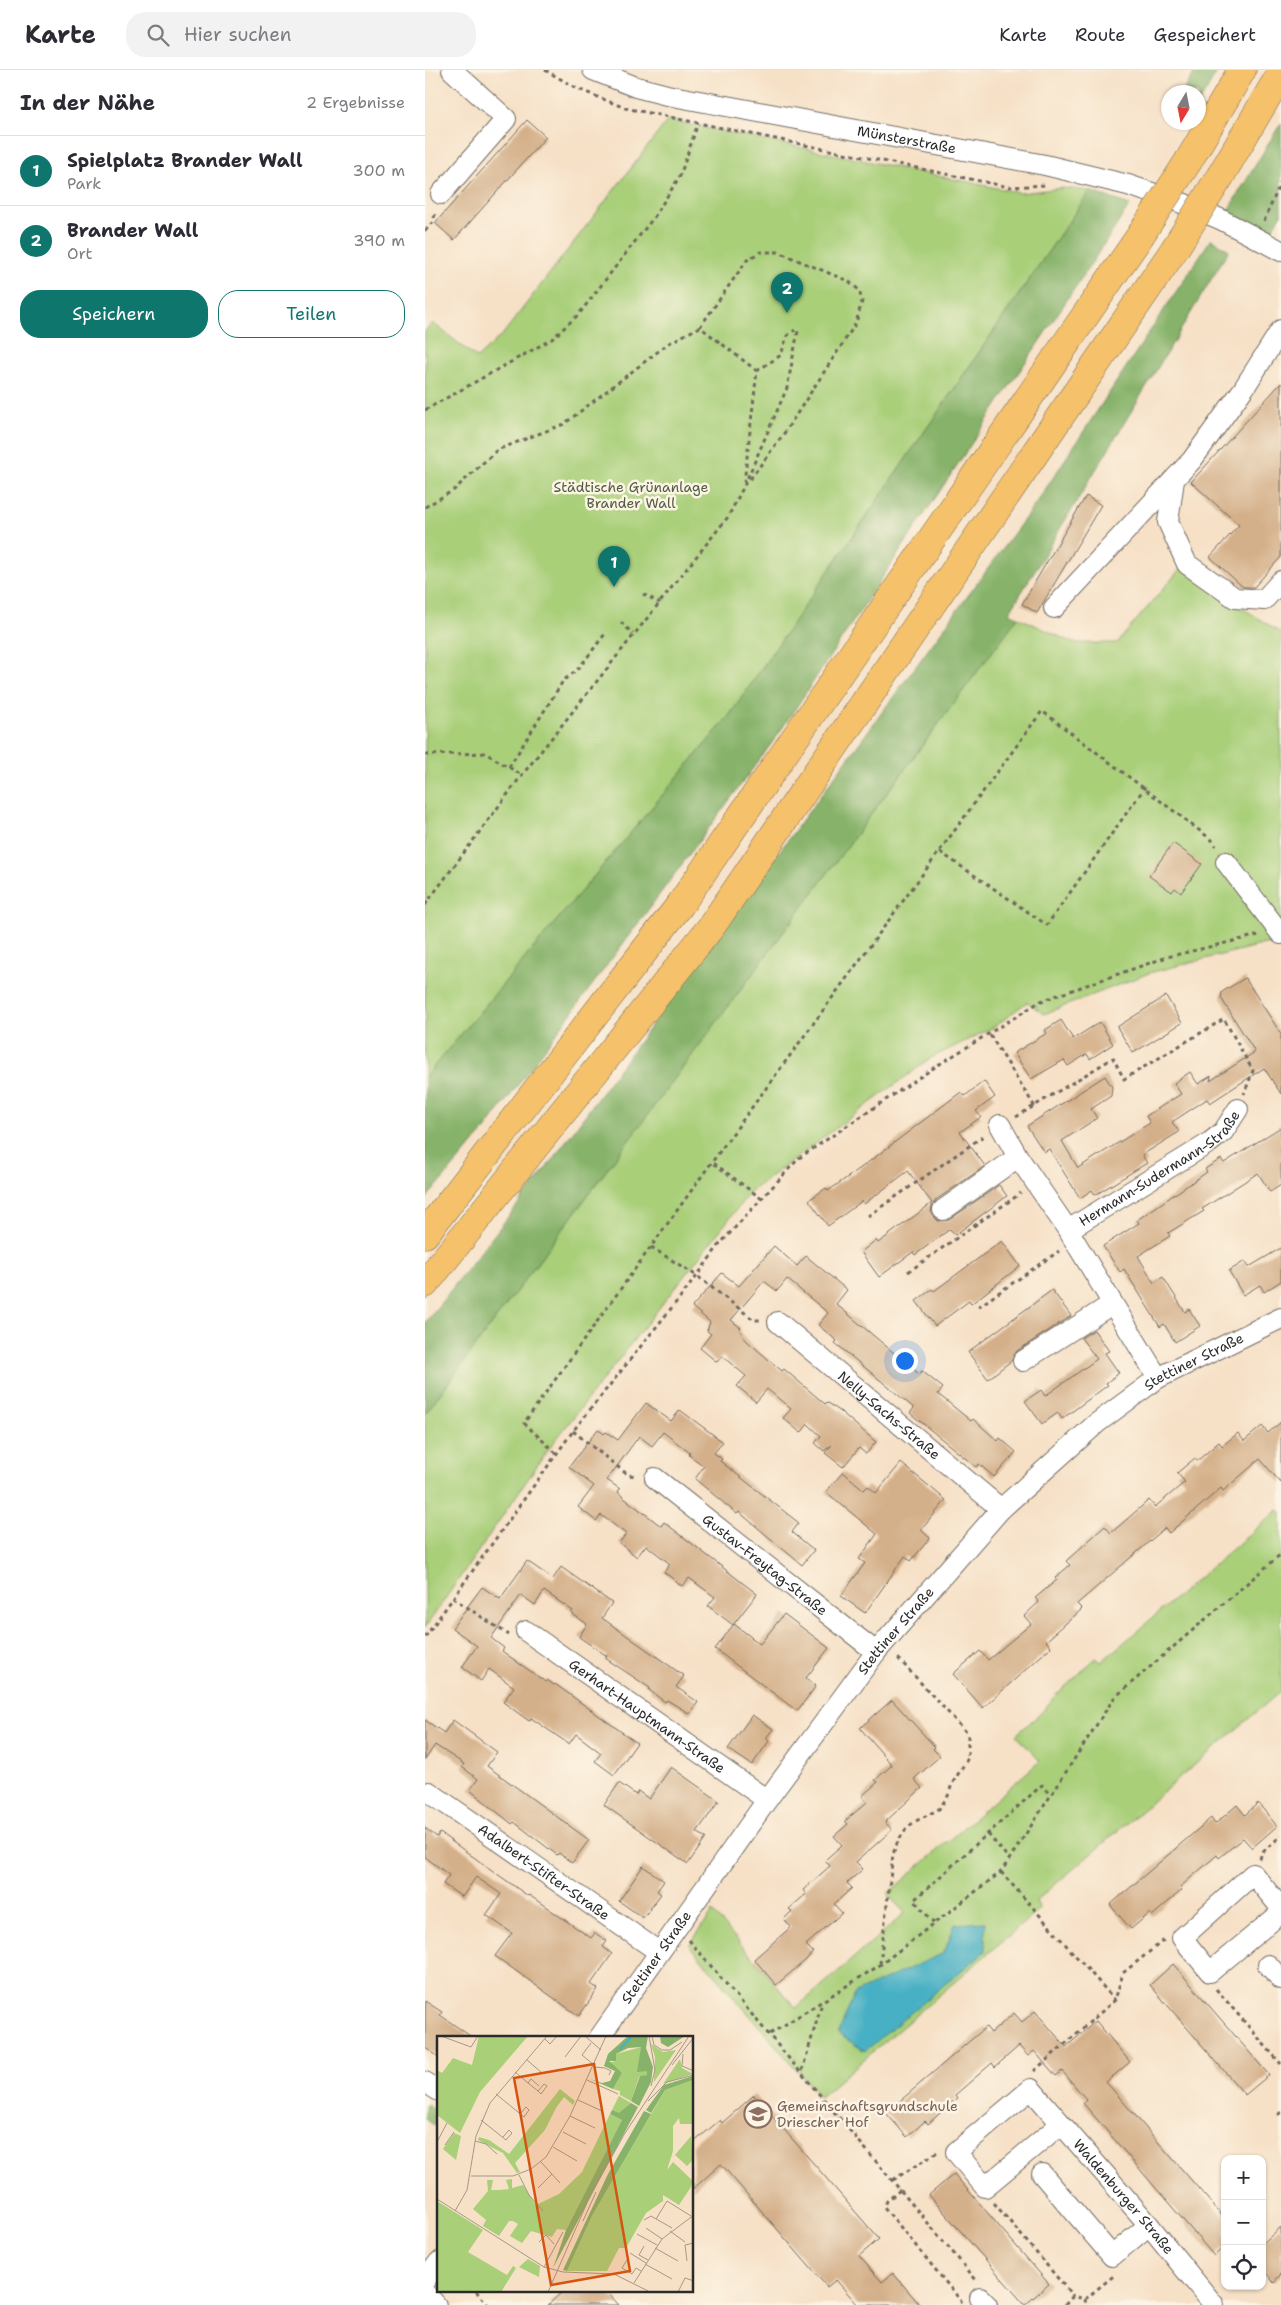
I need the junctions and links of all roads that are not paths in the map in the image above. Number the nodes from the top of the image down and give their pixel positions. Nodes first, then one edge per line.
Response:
1 (452, 70) edge
2 (593, 70) edge
3 (1243, 70) edge
4 (1281, 73) edge
5 (441, 194) dead end
6 (1281, 251) edge
7 (1281, 330) edge
8 (1174, 480) junction
9 (1281, 581) edge
10 (1054, 608) dead end
11 (1226, 862) road end
12 (1280, 932) edge
13 (1238, 1109) road end
14 (1000, 1125) road end
15 (1018, 1157) junction
16 (943, 1210) dead end
17 (425, 1234) edge
18 (1071, 1235) junction
19 (425, 1284) edge
20 (1112, 1304) junction
21 (1281, 1318) edge
22 (778, 1322) road end
23 (1023, 1362) dead end
24 (1158, 1378) junction
25 (655, 1478) road end
26 (1001, 1509) junction
27 (526, 1631) road end
28 (880, 1648) junction
29 (429, 1792) dead end
30 (767, 1800) junction
31 (1281, 1908) edge
32 (1281, 1913) edge
33 (659, 1952) junction
34 (600, 2036) edge
35 (425, 2082) edge
36 (437, 2090) edge
37 (1061, 2124) junction
38 (1042, 2174) dead end
39 (1149, 2225) junction
40 (425, 2293) edge
41 (436, 2305) edge
42 (1215, 2305) edge

1 - 5 street
2 - 6 street, Münsterstraße
3 - 17 highway, bridge
4 - 19 highway, bridge
7 - 8 street
8 - 9 street
8 - 10 street
11 - 12 street
13 - 18 street, Hermann-Sudermann-Straße
14 - 15 street, Hermann-Sudermann-Straße
15 - 16 street
15 - 18 street, Hermann-Sudermann-Straße
18 - 20 street, Hermann-Sudermann-Straße
20 - 23 street
20 - 24 street, Hermann-Sudermann-Straße
21 - 24 street, Stettiner Straße
22 - 26 street, Nelly-Sachs-Straße
24 - 26 street, Stettiner Straße
25 - 28 street, Gustav-Freytag-Straße
26 - 28 street, Stettiner Straße
27 - 30 street, Gerhart-Hauptmann-Straße
28 - 30 street, Stettiner Straße
29 - 33 street, Adalbert-Stifter-Straße
30 - 33 street, Stettiner Straße
31 - 32 street
33 - 34 street, Stettiner Straße
35 - 36 street
37 - 37 street, Waldenburger Straße
37 - 39 street, Waldenburger Straße
38 - 39 street
39 - 42 street, Waldenburger Straße
40 - 41 street

